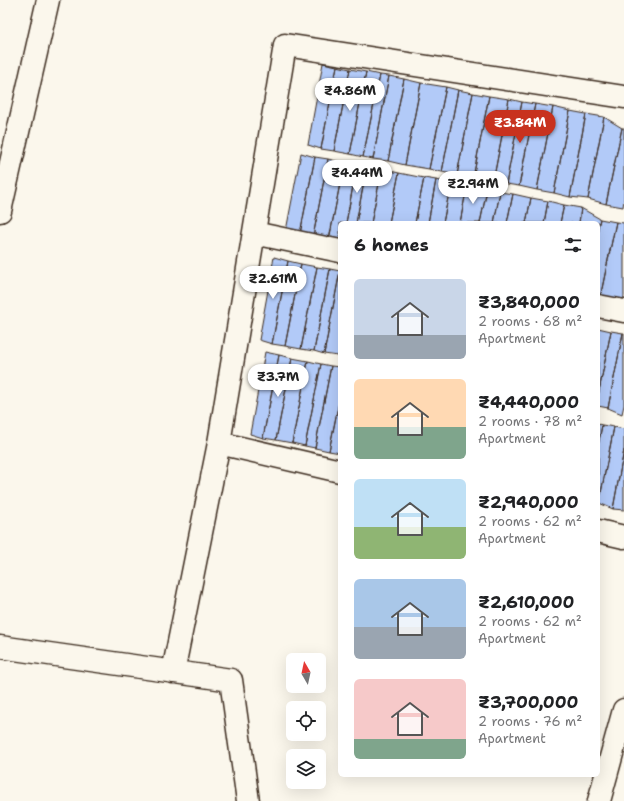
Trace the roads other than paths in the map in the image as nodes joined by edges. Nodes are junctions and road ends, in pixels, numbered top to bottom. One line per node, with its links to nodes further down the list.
1 (48, 0): 3 (street)
2 (624, 97): 5 (street)
3 (3, 185): 4 (street)
4 (0, 211)
5 (254, 233): 6 (street); 9 (street)
6 (338, 251)
7 (600, 306): 8 (street)
8 (624, 311)
9 (219, 443): 10 (street); 14 (street)
10 (338, 471)
11 (600, 531): 12 (street)
12 (624, 537)
13 (0, 647): 14 (street)
14 (172, 672): 16 (street)
15 (624, 710): 17 (street)
16 (248, 801)
17 (599, 801)

